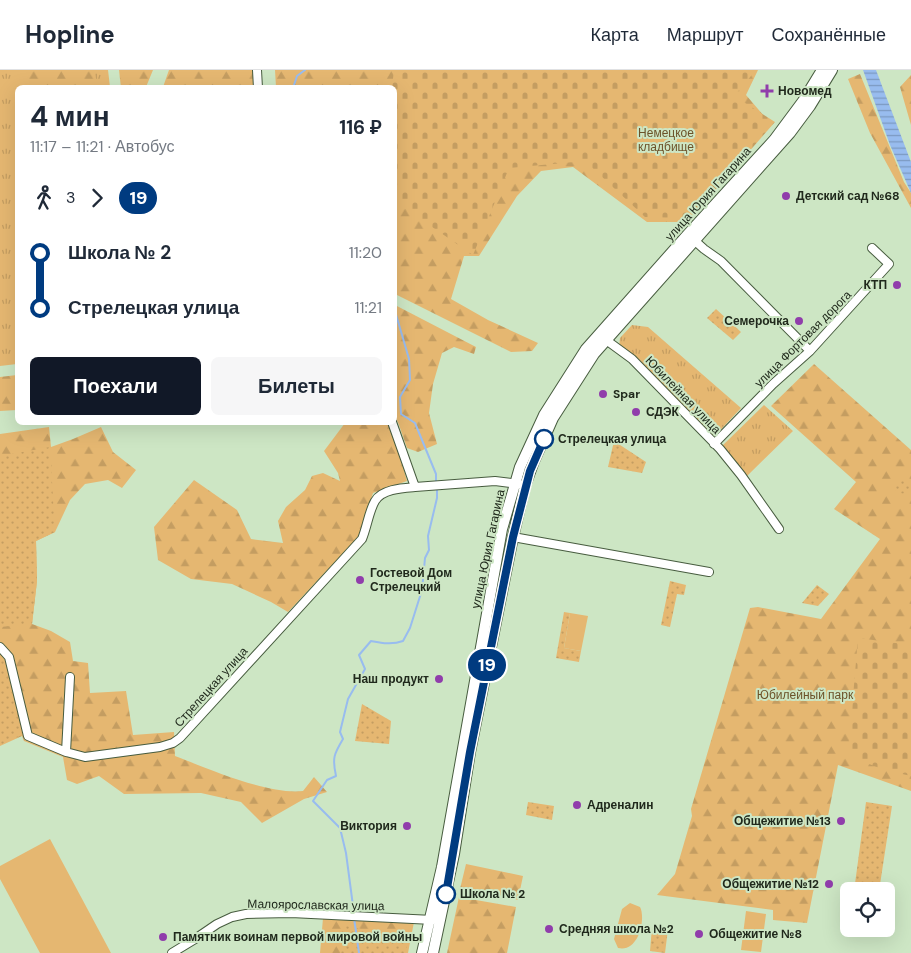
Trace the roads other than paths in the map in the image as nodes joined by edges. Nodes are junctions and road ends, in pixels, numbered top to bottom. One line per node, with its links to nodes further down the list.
1 (257, 70): 4 (street)
2 (822, 70): 7 (main road, улица Юрия Гагарина)
3 (832, 70): 5 (main road, улица Юрия Гагарина)
4 (258, 85)
5 (694, 240): 7 (main road, улица Юрия Гагарина); 8 (street)
6 (872, 248): 8 (street, улица Фортовая дорога)
7 (602, 337): 10 (street, Юбилейная улица); 11 (main road, улица Юрия Гагарина); 12 (main road, улица Юрия Гагарина)
8 (810, 351): 10 (street, улица Фортовая дорога)
9 (393, 425): 13 (street)
10 (714, 444): 14 (street, Юбилейная улица)
11 (514, 483): 12 (street, Стрелецкая улица); 13 (street, Стрелецкая улица); 20 (main road, улица Юрия Гагарина)
12 (525, 486): 15 (main road, улица Юрия Гагарина)
13 (415, 487): 19 (street, Стрелецкая улица)
14 (779, 529)
15 (513, 537): 16 (street); 20 (main road, улица Юрия Гагарина)
16 (709, 572)
17 (0, 647): 19 (street, Стрелецкая улица)
18 (70, 677): 19 (street)
19 (66, 752)
20 (435, 920): 21 (street, Малоярославская улица); 22 (main road, улица Юрия Гагарина); 23 (main road, улица Юрия Гагарина)
21 (172, 953)
22 (422, 953)
23 (433, 953)

